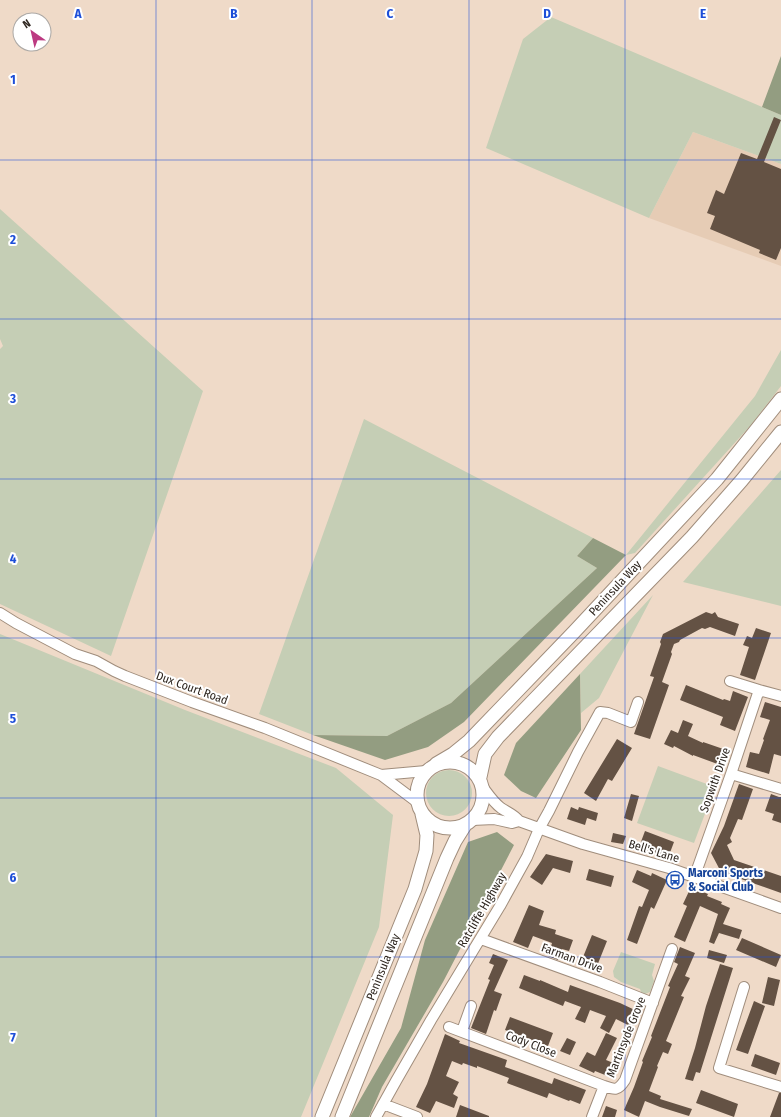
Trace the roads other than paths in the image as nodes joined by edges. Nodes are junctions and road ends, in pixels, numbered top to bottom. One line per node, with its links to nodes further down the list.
1 (781, 399): 8 (main road, Peninsula Way)
2 (781, 432): 11 (main road, Peninsula Way)
3 (0, 613): 10 (street, Dux Court Road)
4 (730, 681): 5 (street)
5 (759, 690): 6 (street); 9 (street, Sopwith Drive)
6 (781, 696)
7 (638, 702): 16 (street, Ratcliffe Highway)
8 (431, 768): 10 (street, Dux Court Road); 11 (main road); 13 (main road)
9 (731, 774): 12 (street); 17 (street, Sopwith Drive)
10 (381, 775): 13 (street, Dux Court Road)
11 (481, 782): 14 (street, Bell's Lane); 15 (main road)
12 (781, 789)
13 (420, 808): 15 (main road); 29 (main road, Peninsula Way)
14 (519, 821): 15 (street, Bell's Lane); 16 (street, Bell's Lane)
15 (468, 822): 30 (main road, Peninsula Way)
16 (539, 829): 17 (street, Bell's Lane); 19 (street, Ratcliffe Highway)
17 (694, 878): 18 (street, Bell's Lane)
18 (781, 908)
19 (481, 939): 22 (street, Farman Drive); 28 (street, Ratcliffe Highway)
20 (672, 949): 22 (street, Martinsyde Grove)
21 (744, 987): 27 (street)
22 (653, 1003): 26 (street, Martinsyde Grove)
23 (471, 1006): 25 (street)
24 (449, 1027): 25 (street, Cody Close)
25 (462, 1031): 26 (street, Cody Close)
26 (604, 1086): 33 (street, Martinsyde Grove)
27 (781, 1087)
28 (383, 1104): 31 (street, Ratcliffe Highway); 32 (street)
29 (322, 1117)
30 (342, 1117)
31 (376, 1117)
32 (417, 1117)
33 (592, 1117)

